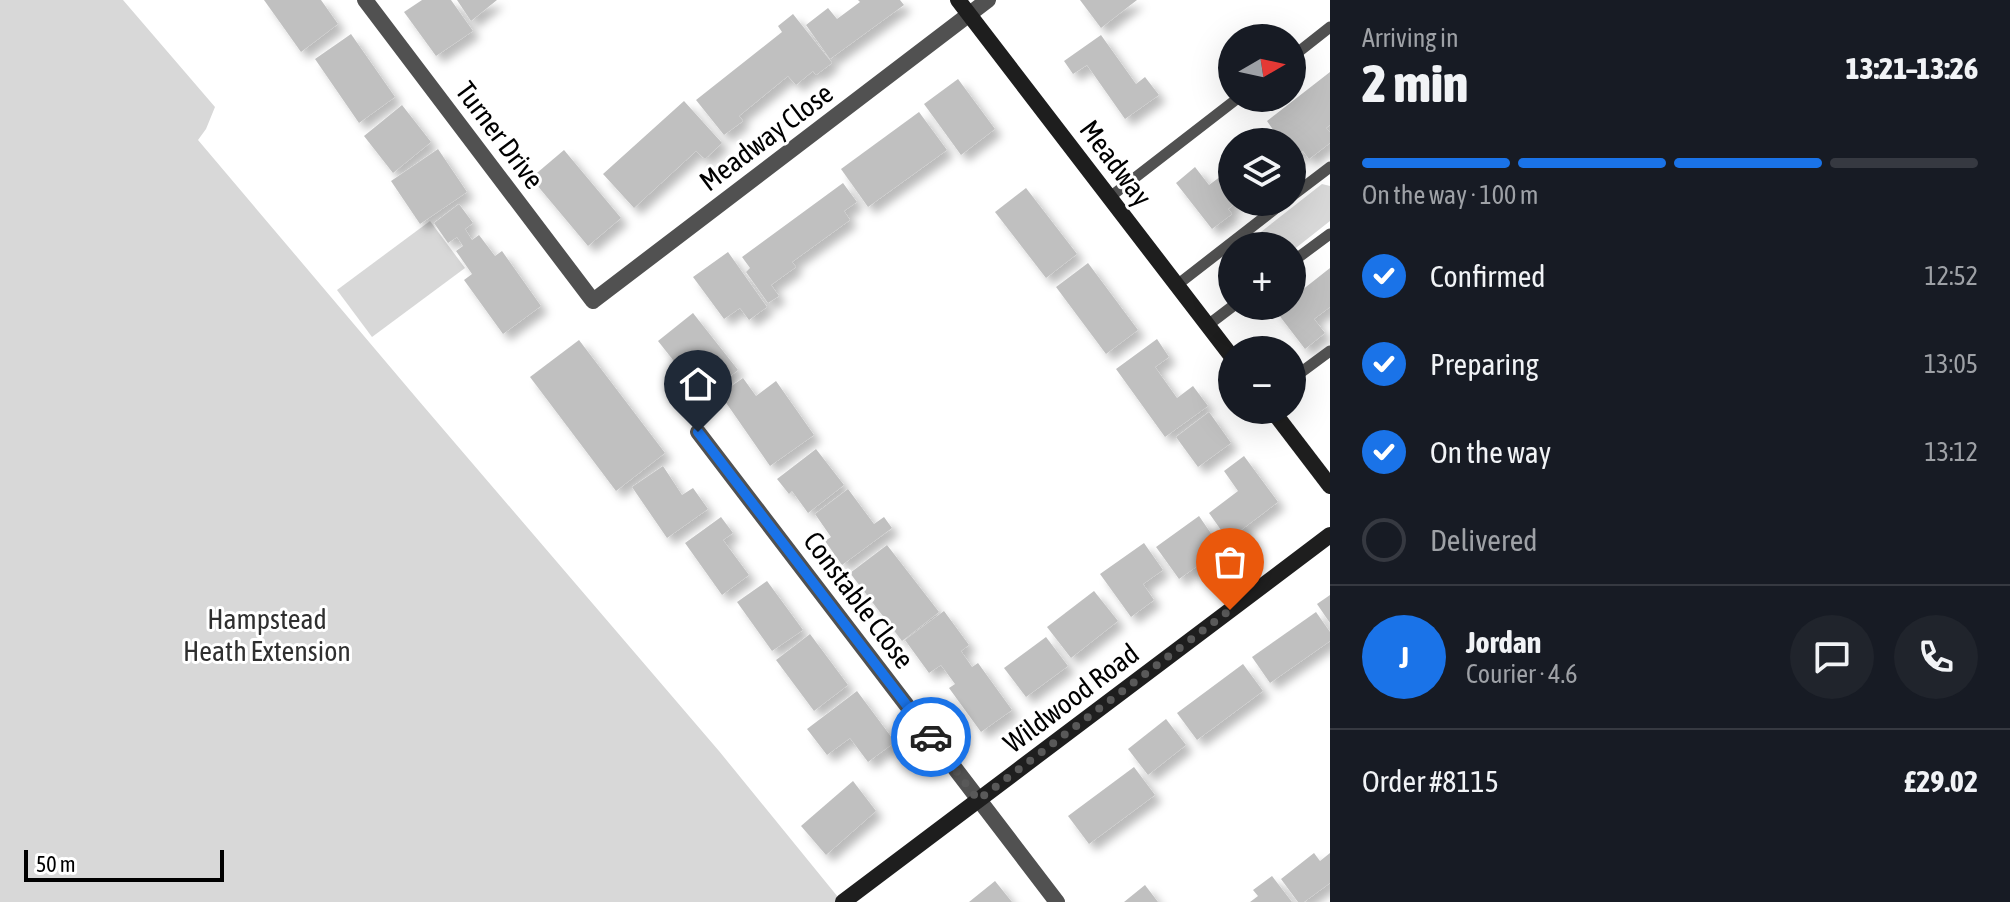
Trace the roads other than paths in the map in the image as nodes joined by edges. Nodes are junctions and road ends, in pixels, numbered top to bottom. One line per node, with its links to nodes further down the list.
1 (365, 0): 15 (street, Turner Drive)
2 (958, 0): 4 (street, Meadway)
3 (988, 0): 4 (street, Meadway Close)
4 (970, 15): 10 (street, Meadway); 15 (street, Meadway Close)
5 (1330, 27): 6 (lane)
6 (1306, 46)
7 (1220, 112): 10 (lane)
8 (1330, 167): 9 (lane)
9 (1306, 185)
10 (1110, 197): 14 (street, Meadway)
11 (1266, 216): 14 (lane)
12 (1330, 234): 13 (lane)
13 (1306, 252)
14 (1177, 285): 17 (street, Meadway)
15 (593, 301)
16 (1218, 317): 17 (lane)
17 (1208, 325): 18 (street, Meadway)
18 (1218, 338)
19 (1330, 351): 20 (lane)
20 (1306, 369)
21 (1283, 424): 23 (street)
22 (698, 432): 25 (street, Constable Close)
23 (1330, 486)
24 (1330, 535): 25 (street, Wildwood Road)
25 (978, 800): 26 (street, Wildwood Road); 27 (street, Constable Close)
26 (843, 902)
27 (1057, 902)

